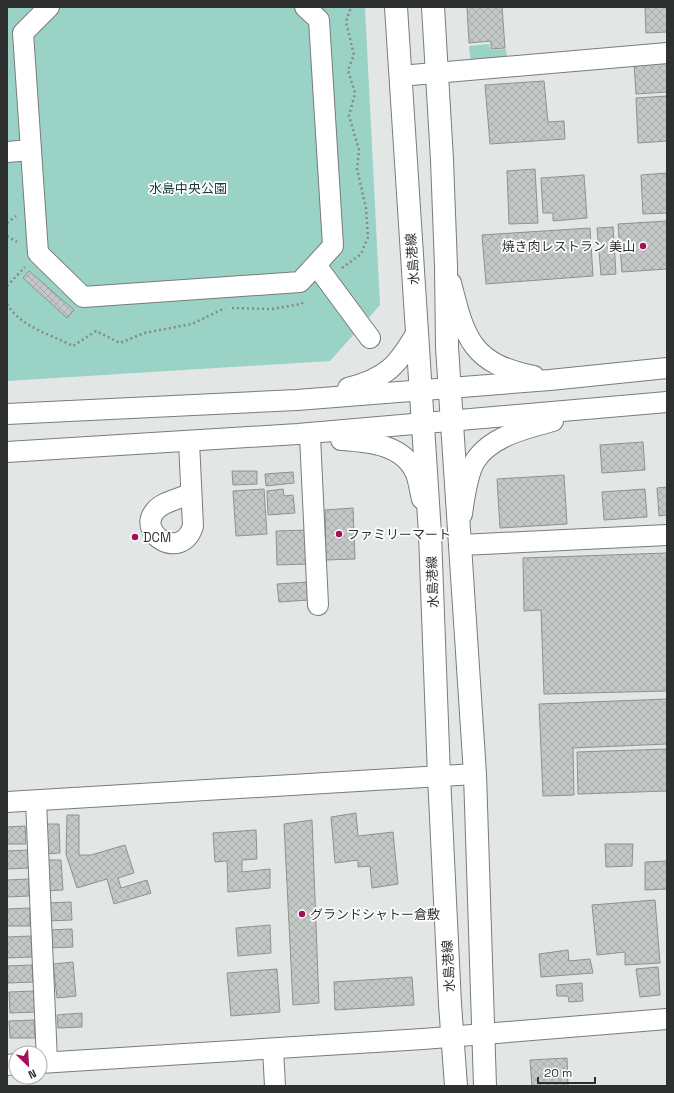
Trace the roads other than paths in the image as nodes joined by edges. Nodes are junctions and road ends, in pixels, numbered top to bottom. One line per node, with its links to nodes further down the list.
1 (49, 7): 8 (street)
2 (305, 7): 11 (street)
3 (396, 7): 7 (main road, 水島港線)
4 (433, 7): 6 (main road)
5 (667, 53): 6 (street)
6 (437, 73): 7 (street); 10 (main road)
7 (400, 76): 12 (main road, 水島港線)
8 (31, 150): 9 (street); 11 (street)
9 (7, 152)
10 (446, 266): 15 (street); 16 (main road)
11 (322, 273): 13 (street)
12 (417, 332): 17 (main road, 水島港線); 18 (street)
13 (370, 338)
14 (667, 368): 15 (street)
15 (550, 380): 16 (street)
16 (450, 388): 17 (street); 22 (main road)
17 (421, 390): 18 (street); 23 (main road, 水島港線)
18 (297, 400): 21 (street)
19 (667, 402): 20 (street)
20 (589, 410): 22 (street); 30 (street)
21 (7, 414)
22 (452, 421): 23 (street); 30 (main road)
23 (423, 424): 24 (street); 28 (main road, 水島港線)
24 (304, 435): 25 (street); 28 (street); 31 (street)
25 (189, 442): 26 (street); 27 (street)
26 (7, 452)
27 (191, 493)
28 (430, 534): 33 (main road, 水島港線)
29 (667, 535): 30 (street)
30 (461, 538): 32 (main road)
31 (318, 605)
32 (475, 774): 33 (street); 37 (main road)
33 (439, 776): 34 (street); 38 (main road, 水島港線)
34 (36, 801): 35 (street); 39 (street)
35 (7, 802)
36 (667, 1020): 37 (street)
37 (483, 1034): 38 (street); 44 (main road)
38 (453, 1037): 40 (street); 43 (main road, 水島港線)
39 (43, 1045)
40 (273, 1049): 41 (street); 42 (street)
41 (48, 1063)
42 (275, 1086)
43 (456, 1086)
44 (485, 1086)

